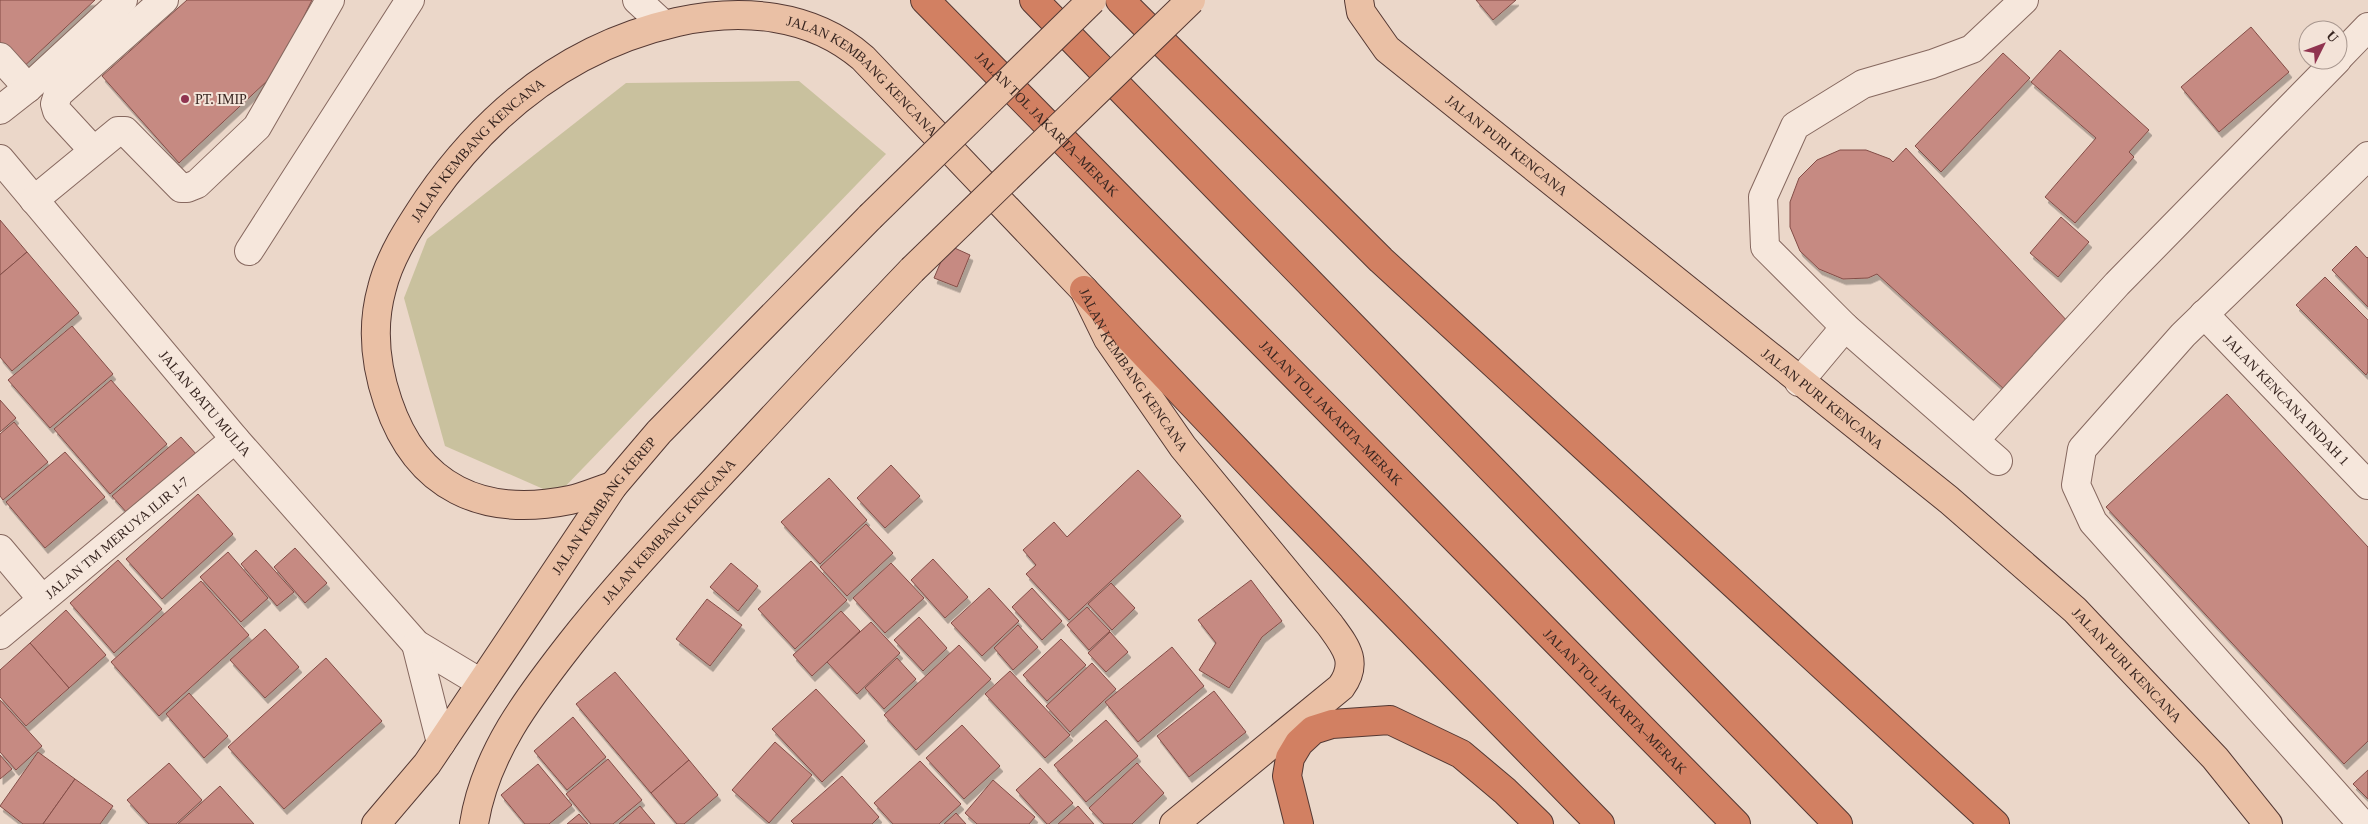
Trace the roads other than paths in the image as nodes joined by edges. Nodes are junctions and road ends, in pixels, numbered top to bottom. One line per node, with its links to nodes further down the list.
1 (123, 0): 19 (street)
2 (164, 0): 21 (street)
3 (330, 0): 21 (street)
4 (410, 0): 25 (street)
5 (637, 0): 14 (street)
6 (925, 0): 47 (highway, JALAN TOL JAKARTA–MERAK)
7 (1034, 0): 48 (highway)
8 (1092, 0): 34 (main road, JALAN KEMBANG KEREP, bridge)
9 (1120, 0): 49 (highway)
10 (1192, 0): 42 (main road, JALAN KEMBANG KENCANA, bridge)
11 (1359, 0): 29 (main road, JALAN PURI KENCANA)
12 (2024, 0): 28 (street)
13 (732, 7): 14 (main road, JALAN KEMBANG KENCANA); 26 (main road, JALAN KEMBANG KENCANA)
14 (664, 25): 34 (main road, JALAN KEMBANG KENCANA)
15 (2368, 27): 16 (street)
16 (2348, 48)
17 (0, 57): 19 (street)
18 (2326, 70): 31 (street)
19 (28, 88): 20 (street)
20 (0, 110)
21 (93, 150): 24 (street)
22 (2368, 156): 27 (street)
23 (0, 159): 24 (street, JALAN BATU MULIA)
24 (34, 200): 30 (street, JALAN BATU MULIA)
25 (248, 251)
26 (1084, 290): 43 (main road, JALAN KEMBANG KENCANA); 46 (highway)
27 (2204, 314): 33 (street, JALAN KENCANA INDAH 1); 51 (street)
28 (1845, 328): 29 (street); 31 (street)
29 (1799, 382): 50 (main road, JALAN PURI KENCANA)
30 (235, 439): 36 (street, JALAN TM MERUYA ILIR J-7); 38 (street, JALAN BATU MULIA)
31 (1975, 440): 32 (street)
32 (1998, 461)
33 (2368, 485)
34 (614, 486): 39 (main road, JALAN KEMBANG KEREP)
35 (0, 549): 36 (street)
36 (42, 599): 37 (street, JALAN TM MERUYA ILIR J-7)
37 (0, 635)
38 (416, 644): 39 (street, JALAN BATU MULIA); 40 (street, JALAN BATU MULIA)
39 (481, 683): 40 (main road, JALAN KEMBANG KEREP)
40 (441, 743): 41 (main road, JALAN KEMBANG KEREP)
41 (376, 824)
42 (474, 824)
43 (1174, 824)
44 (1299, 824): 45 (highway)
45 (1539, 824)
46 (1600, 824)
47 (1736, 824)
48 (1838, 824)
49 (1995, 824)
50 (2268, 824)
51 (2362, 824)

